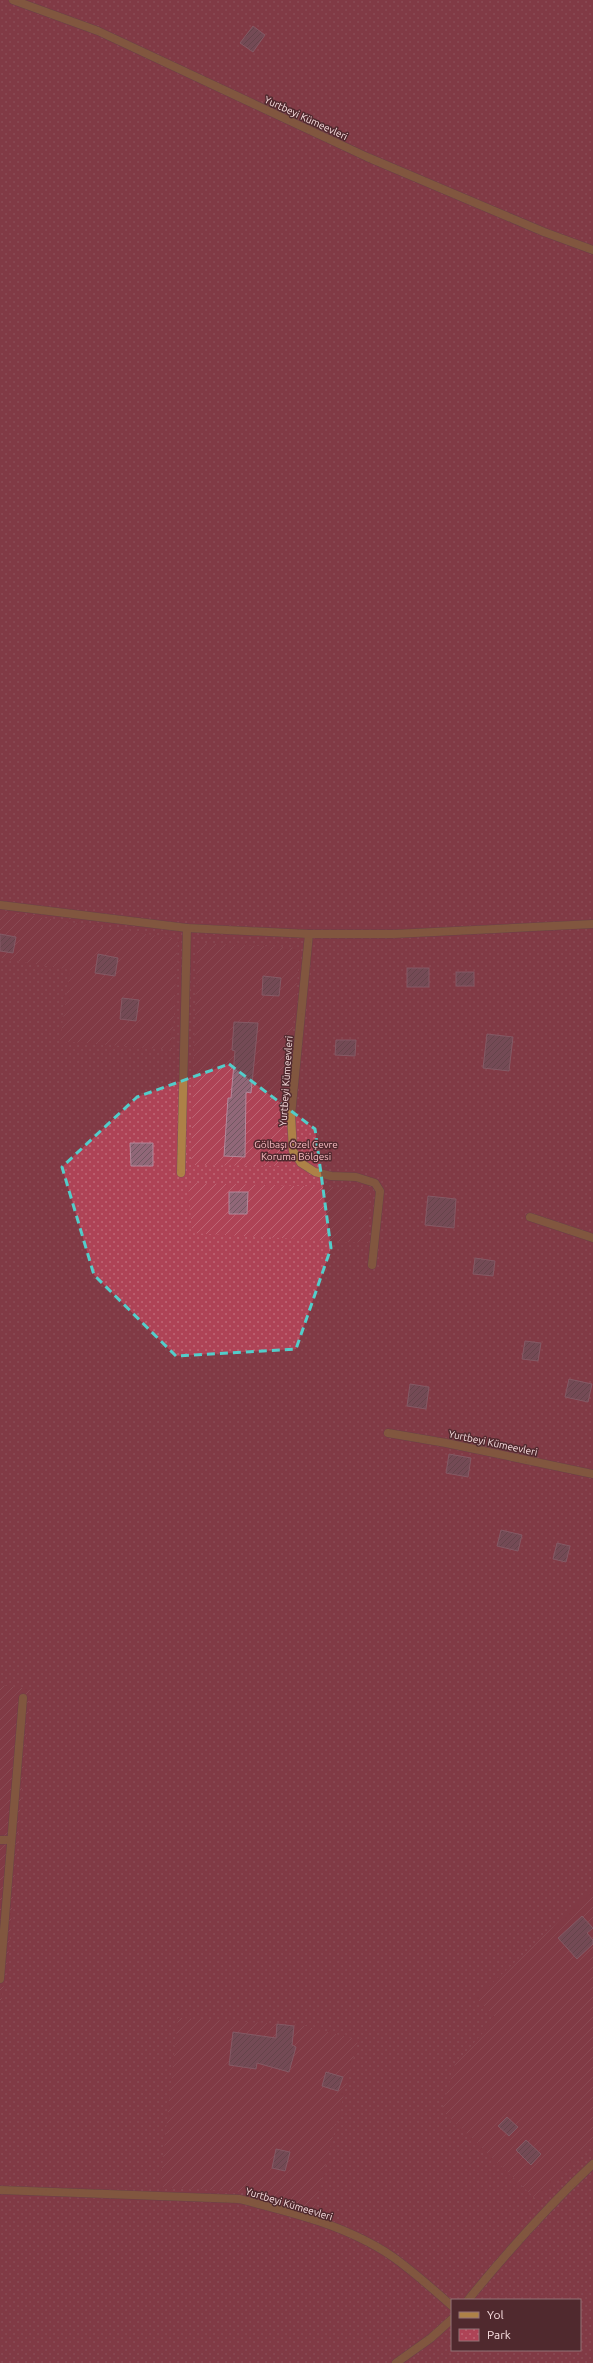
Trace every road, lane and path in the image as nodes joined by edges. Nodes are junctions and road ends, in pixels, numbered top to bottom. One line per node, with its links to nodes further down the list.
1 (13, 0): 2 (street, Yurtbeyi Kümeevleri)
2 (593, 250)
3 (0, 905): 5 (street)
4 (593, 924): 6 (street)
5 (187, 928): 6 (street); 7 (street)
6 (309, 934): 10 (street, Yurtbeyi Kümeevleri)
7 (182, 1173)
8 (530, 1217): 9 (street)
9 (593, 1238)
10 (372, 1265)
11 (388, 1433): 12 (street, Yurtbeyi Kümeevleri)
12 (593, 1474)
13 (23, 1698): 15 (street)
14 (0, 1840): 15 (street)
15 (11, 1840): 16 (street)
16 (0, 1979)
17 (593, 2164): 19 (street)
18 (0, 2190): 20 (street, Yurtbeyi Kümeevleri)
19 (469, 2299)
20 (451, 2305)
21 (451, 2320): 22 (street)
22 (396, 2363)

